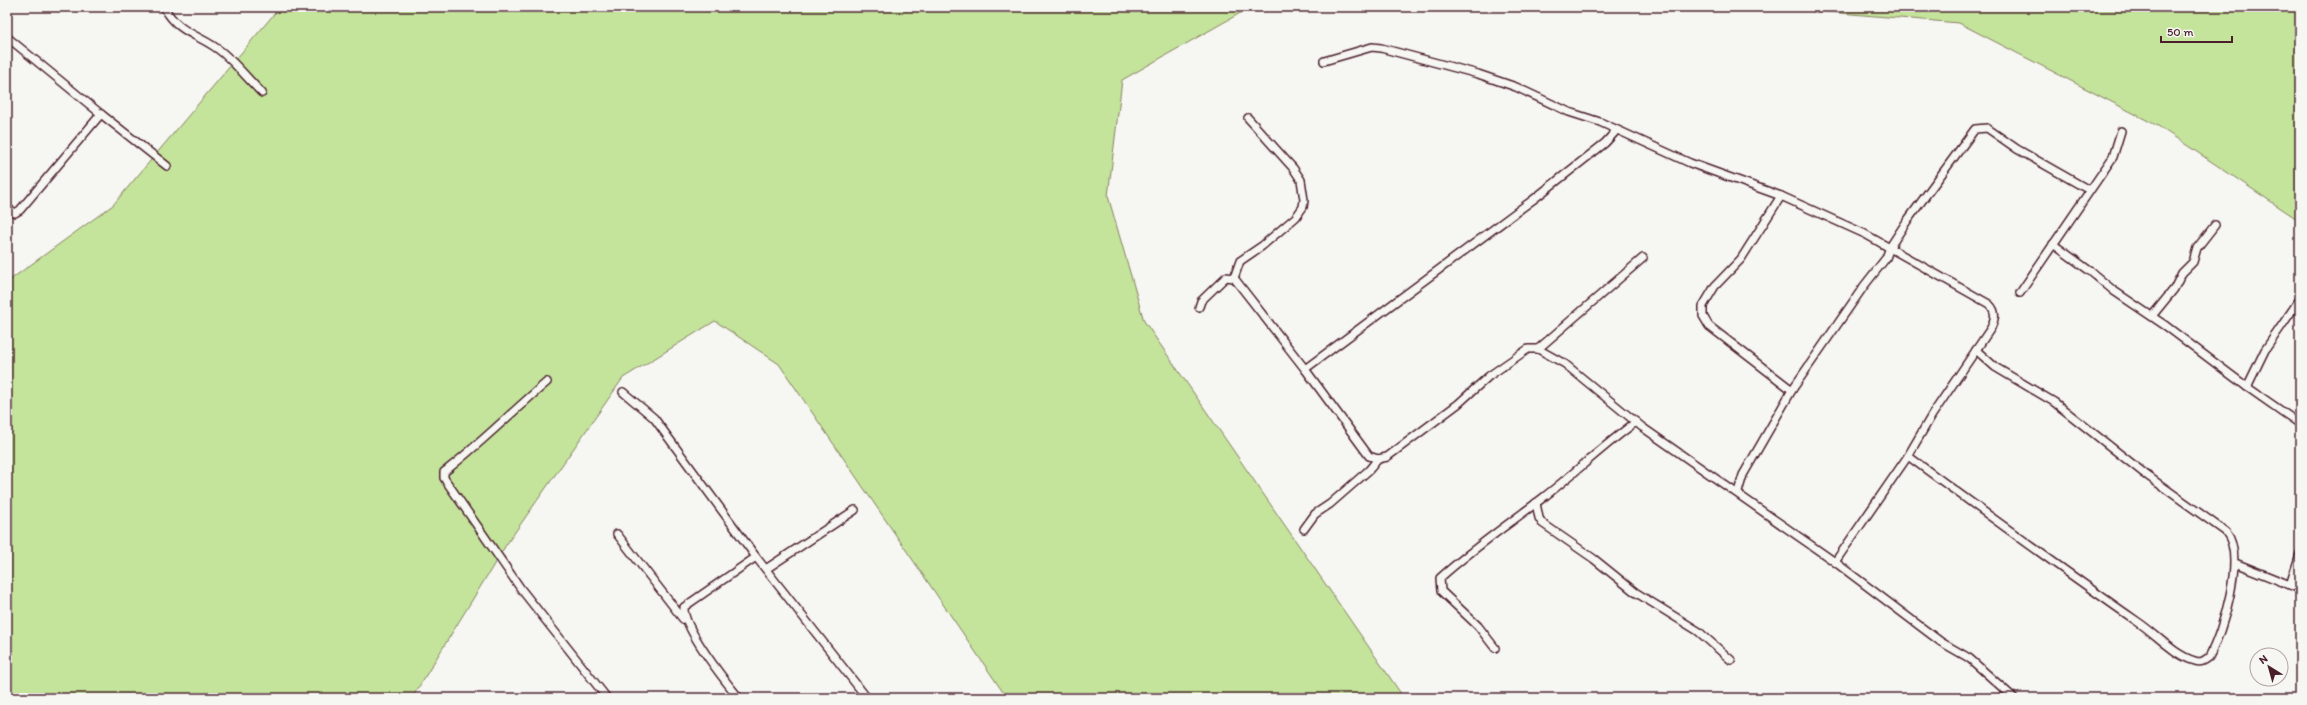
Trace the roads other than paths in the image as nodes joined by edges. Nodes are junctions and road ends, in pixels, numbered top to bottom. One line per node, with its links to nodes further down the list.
1 (164, 7): 4 (street)
2 (7, 37): 5 (street)
3 (1324, 61): 7 (street)
4 (262, 93)
5 (101, 114): 9 (street); 12 (street)
6 (1248, 118): 17 (street)
7 (1616, 131): 11 (street); 24 (street)
8 (2121, 131): 10 (street)
9 (167, 166)
10 (2089, 190): 14 (street); 15 (street)
11 (1781, 196): 15 (street); 27 (street)
12 (7, 208)
13 (2215, 225): 21 (street)
14 (2053, 244): 18 (street); 21 (street)
15 (1890, 247): 23 (street); 27 (street)
16 (1643, 258): 22 (street)
17 (1234, 278): 20 (street); 24 (street)
18 (2020, 293)
19 (2300, 299): 26 (street)
20 (1199, 307)
21 (2152, 316): 26 (street)
22 (1538, 349): 29 (street); 32 (street)
23 (1976, 350): 31 (street); 41 (street)
24 (1305, 369): 32 (street)
25 (547, 382): 48 (street)
26 (2247, 387): 30 (street)
27 (1792, 390): 33 (street)
28 (623, 392): 39 (street)
29 (1636, 422): 33 (street); 34 (street)
30 (2300, 424)
31 (1908, 456): 40 (street); 41 (street)
32 (1378, 459): 36 (street)
33 (1738, 492): 40 (street)
34 (1536, 503): 46 (street); 47 (street)
35 (855, 510): 42 (street)
36 (1304, 529)
37 (617, 534): 45 (street)
38 (2300, 554): 43 (street)
39 (756, 557): 42 (street); 45 (street)
40 (1835, 562): 51 (street)
41 (2235, 563): 43 (street)
42 (766, 569): 50 (street)
43 (2290, 585): 44 (street)
44 (2300, 589)
45 (690, 627): 49 (street)
46 (1495, 648)
47 (1731, 660)
48 (606, 698)
49 (740, 698)
50 (867, 698)
51 (2014, 698)

